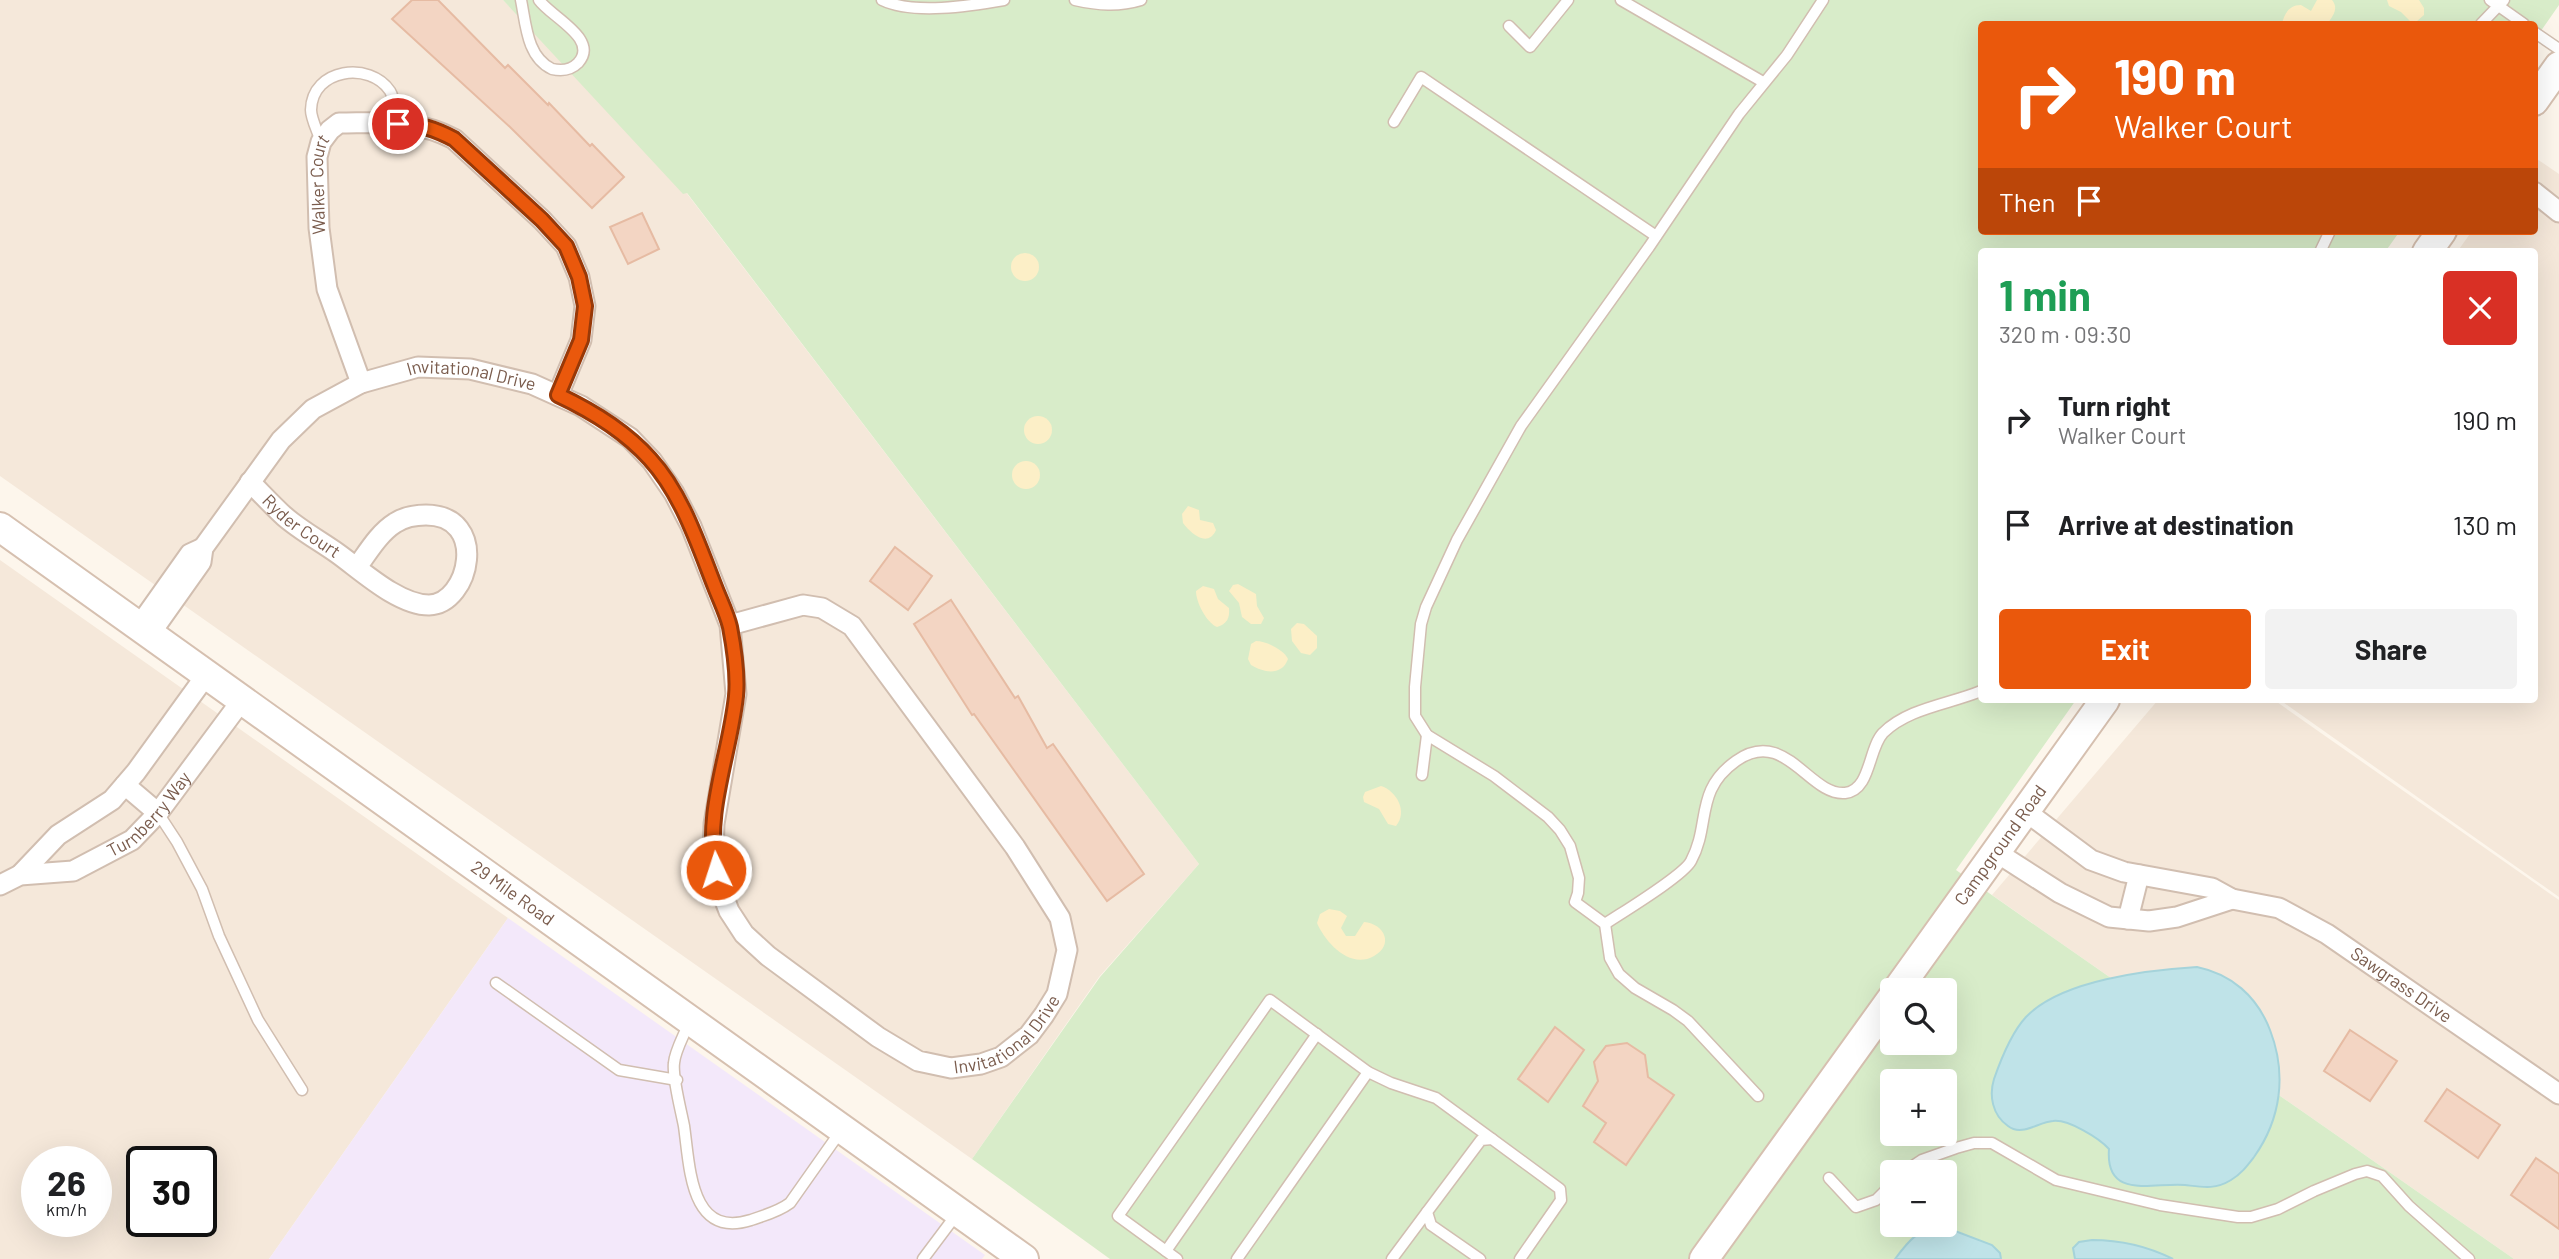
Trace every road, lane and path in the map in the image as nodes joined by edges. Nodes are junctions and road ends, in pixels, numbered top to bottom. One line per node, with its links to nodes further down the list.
1 (521, 0): 2 (lane)
2 (539, 0)
3 (882, 0): 4 (lane)
4 (1004, 0)
5 (1075, 0): 6 (lane)
6 (1140, 0)
7 (1569, 0): 13 (lane)
8 (1621, 0): 17 (lane)
9 (1823, 0): 17 (lane)
10 (2497, 2): 11 (lane); 12 (lane)
11 (2483, 21)
12 (2520, 21)
13 (1509, 26)
14 (2538, 35): 15 (lane)
15 (2559, 49)
16 (2559, 66): 18 (street)
17 (1763, 82): 24 (lane)
18 (2538, 95)
19 (1394, 122): 24 (lane)
20 (398, 124): 21 (street, Walker Court); 21 (lane); 26 (street, Walker Court)
21 (321, 142): 25 (street, Walker Court)
22 (2538, 195): 23 (street)
23 (2559, 212)
24 (1656, 236): 36 (lane)
25 (361, 383): 26 (street, Invitational Drive); 27 (street, Invitational Drive)
26 (558, 395): 30 (street, Invitational Drive)
27 (250, 482): 29 (street, Ryder Court); 31 (street, Invitational Drive)
28 (0, 527): 31 (street, 29 Mile Road)
29 (356, 567): 29 (street, Ryder Court)
30 (730, 625): 30 (street, Invitational Drive)
31 (145, 630): 32 (street, 29 Mile Road)
32 (207, 674): 34 (street, 29 Mile Road); 38 (street, Turnberry Way)
33 (1978, 692): 47 (lane)
34 (242, 700): 40 (street, Turnberry Way); 51 (street, 29 Mile Road)
35 (2103, 703): 39 (street, Campground Road)
36 (1427, 735): 37 (lane); 47 (lane)
37 (1422, 775)
38 (125, 785): 40 (street); 43 (street, Turnberry Way)
39 (2025, 811): 41 (street, Campground Road); 42 (street, Sawgrass Drive)
40 (158, 813): 43 (street, Turnberry Way); 55 (lane)
41 (1996, 852): 46 (street, Sawgrass Drive); 48 (street, Campground Road)
42 (2139, 874): 45 (street, Sawgrass Drive); 46 (street)
43 (20, 875): 44 (street, Turnberry Way)
44 (0, 885)
45 (2232, 899): 46 (street, Sawgrass Drive); 56 (street, Sawgrass Drive)
46 (2128, 919)
47 (1605, 924): 57 (lane)
48 (1906, 978)
49 (496, 983): 54 (lane)
50 (1880, 1015): 73 (street)
51 (691, 1019): 54 (lane); 58 (street, 29 Mile Road)
52 (1317, 1034): 53 (lane); 65 (lane); 65 (lane)
53 (1368, 1072): 59 (lane); 69 (lane)
54 (677, 1080): 58 (lane)
55 (302, 1090)
56 (2559, 1094)
57 (1758, 1096)
58 (842, 1128): 63 (street, 29 Mile Road)
59 (1492, 1139): 64 (lane); 72 (lane)
60 (1922, 1160): 74 (lane)
61 (1829, 1178): 62 (lane)
62 (1880, 1196)
63 (959, 1212): 66 (lane); 67 (street, 29 Mile Road)
64 (1427, 1212): 70 (lane); 71 (lane)
65 (1166, 1251): 68 (lane)
66 (923, 1259)
67 (1024, 1259)
68 (1177, 1259)
69 (1237, 1259)
70 (1392, 1259)
71 (1480, 1259)
72 (1520, 1259)
73 (1704, 1259)
74 (2469, 1259)

